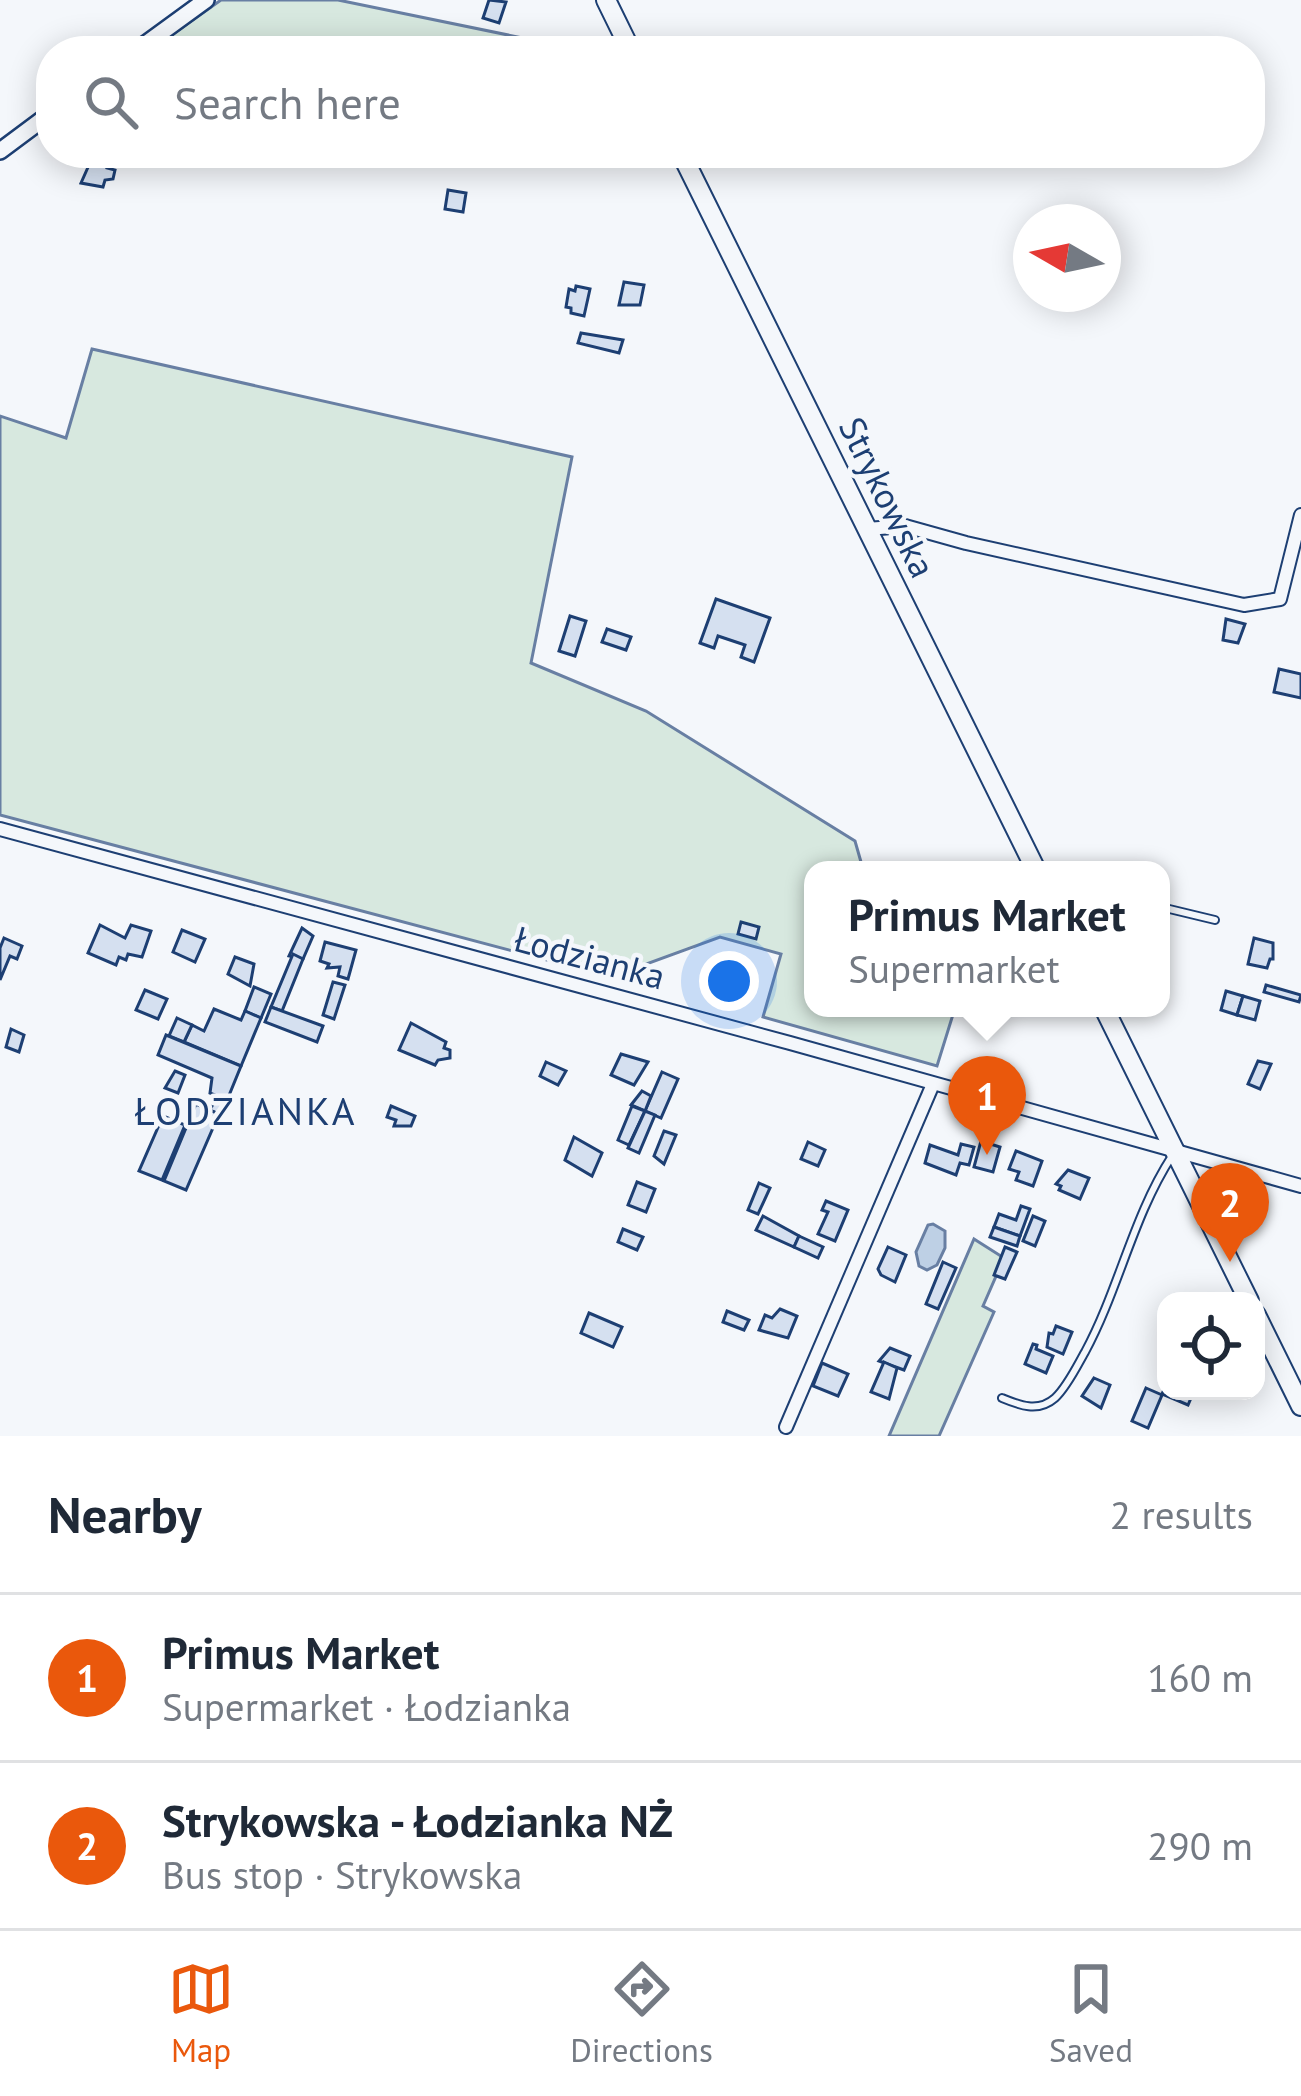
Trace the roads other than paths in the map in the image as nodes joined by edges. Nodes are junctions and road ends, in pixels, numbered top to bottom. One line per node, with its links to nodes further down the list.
1 (206, 0): 3 (street)
2 (606, 0): 4 (main road)
3 (157, 36)
4 (624, 36)
5 (36, 124): 6 (street)
6 (0, 151)
7 (689, 168): 9 (main road, Strykowska)
8 (1301, 515): 9 (street)
9 (867, 529): 11 (main road, Strykowska)
10 (0, 829): 15 (street, Łodzianka)
11 (1032, 861)
12 (1170, 910): 13 (lane)
13 (1215, 920)
14 (1108, 1017): 16 (main road)
15 (933, 1084): 16 (street, Łodzianka); 22 (street)
16 (1175, 1152): 17 (street, Łodzianka); 18 (main road); 20 (lane)
17 (1301, 1186)
18 (1245, 1292)
19 (1265, 1333): 21 (main road)
20 (1002, 1398)
21 (1301, 1406)
22 (786, 1427)

